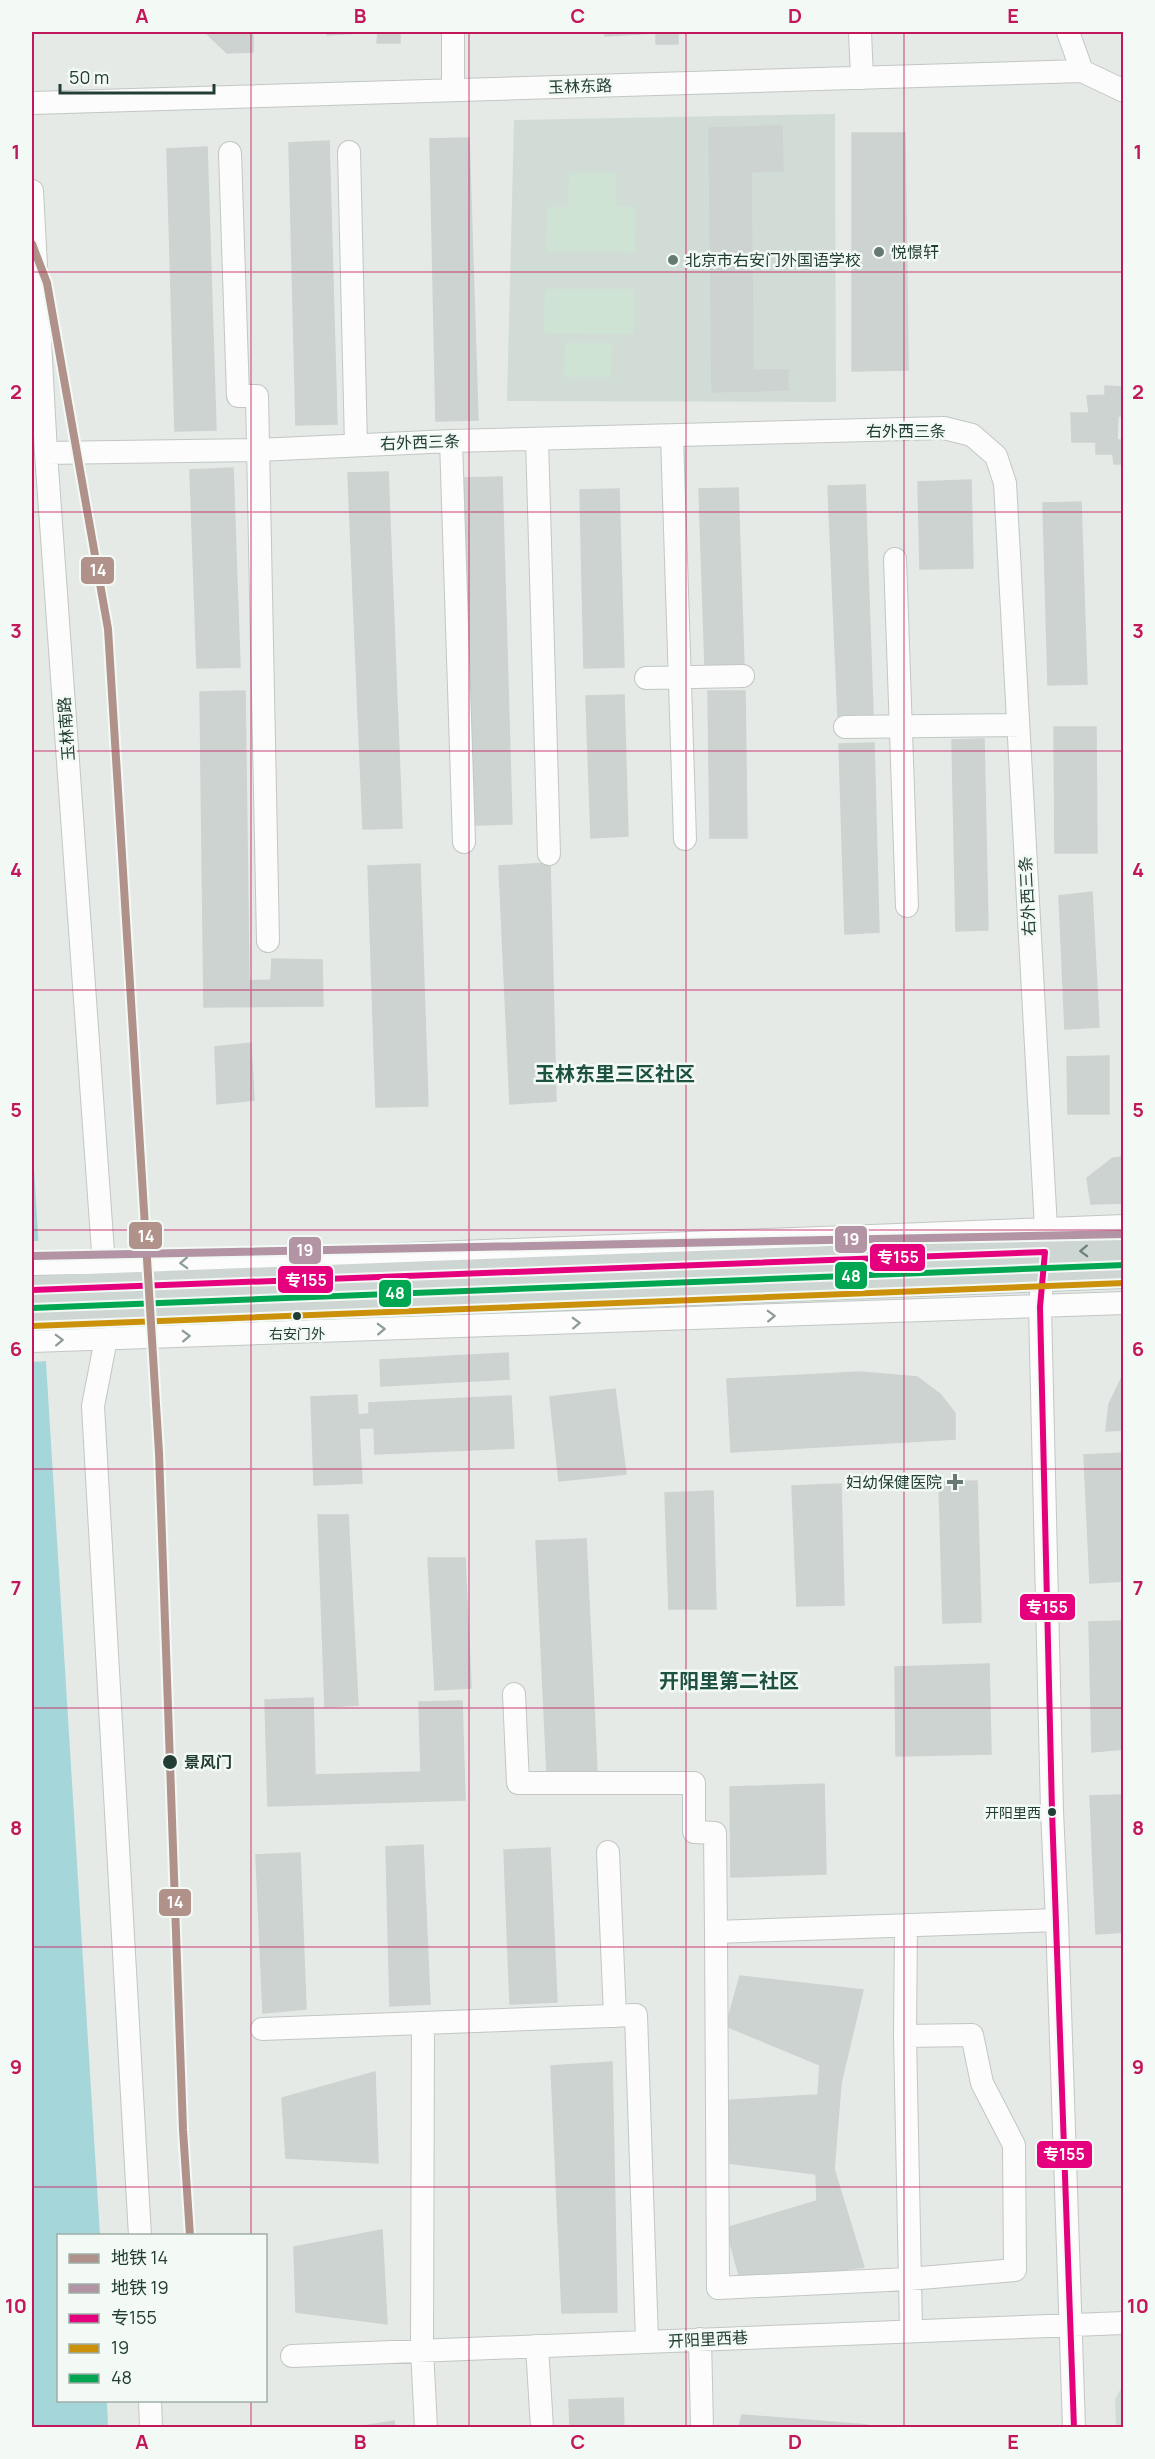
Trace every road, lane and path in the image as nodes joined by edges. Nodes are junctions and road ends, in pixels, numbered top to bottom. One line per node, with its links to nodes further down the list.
1 (453, 32): 6 (street)
2 (860, 32): 5 (street)
3 (1068, 32): 4 (street)
4 (1083, 71): 5 (street, 玉林东路); 7 (street, 玉林东路)
5 (862, 78): 6 (street, 玉林东路)
6 (453, 90): 8 (street, 玉林东路)
7 (1124, 91)
8 (32, 104)
9 (350, 152): 15 (street)
10 (230, 153): 16 (street)
11 (32, 191): 17 (street, 玉林南路)
12 (672, 436): 13 (street, 右外西三条); 21 (street); 22 (street, 右外西三条)
13 (537, 439): 14 (street, 右外西三条); 27 (street)
14 (451, 441): 15 (street, 右外西三条); 26 (street)
15 (356, 445): 16 (street, 右外西三条)
16 (258, 450): 17 (street, 右外西三条); 29 (street)
17 (46, 453): 36 (street, 玉林南路)
18 (895, 559): 23 (street)
19 (743, 676): 21 (street)
20 (646, 678): 21 (street)
21 (681, 678): 25 (street)
22 (1018, 725): 23 (street); 32 (street, 右外西三条)
23 (901, 726): 24 (street); 28 (street)
24 (845, 727)
25 (685, 840)
26 (464, 842)
27 (549, 854)
28 (907, 906)
29 (268, 941)
30 (1124, 1226): 32 (street)
31 (1124, 1250): 32 (main road, one-way to 32)
32 (1045, 1252): 34 (main road); 36 (main road); 36 (street, one-way to 36); 38 (street, 右外西三条)
33 (32, 1264): 36 (street)
34 (1124, 1274)
35 (32, 1290): 36 (main road)
36 (91, 1301): 38 (street, one-way to 38); 39 (main road); 40 (street, one-way to 36); 50 (street, 玉林南路)
37 (1124, 1303): 38 (street)
38 (1040, 1307): 43 (street, 右外西三条)
39 (32, 1317)
40 (32, 1341)
41 (514, 1695): 45 (street)
42 (608, 1852): 46 (street)
43 (1057, 1920): 44 (street); 53 (street, 右外西三条)
44 (906, 1925): 45 (street); 49 (street)
45 (716, 1932): 51 (street)
46 (615, 2016): 47 (street); 56 (street)
47 (423, 2023): 48 (street); 58 (street)
48 (262, 2029)
49 (904, 2036): 51 (street); 51 (street)
50 (140, 2234)
51 (909, 2279): 54 (street)
52 (1124, 2323): 53 (street, 开阳里西巷)
53 (1070, 2325): 54 (street, 开阳里西巷); 65 (street, 右外西三条)
54 (911, 2330): 55 (street, 开阳里西巷)
55 (700, 2339): 56 (street, 开阳里西巷); 64 (street)
56 (647, 2341): 57 (street, 开阳里西巷)
57 (537, 2346): 58 (street, 开阳里西巷); 63 (street)
58 (422, 2350): 59 (street, 开阳里西巷); 62 (street)
59 (292, 2356)
60 (150, 2402): 61 (street)
61 (151, 2427)
62 (426, 2427)
63 (542, 2427)
64 (702, 2427)
65 (1074, 2427)

